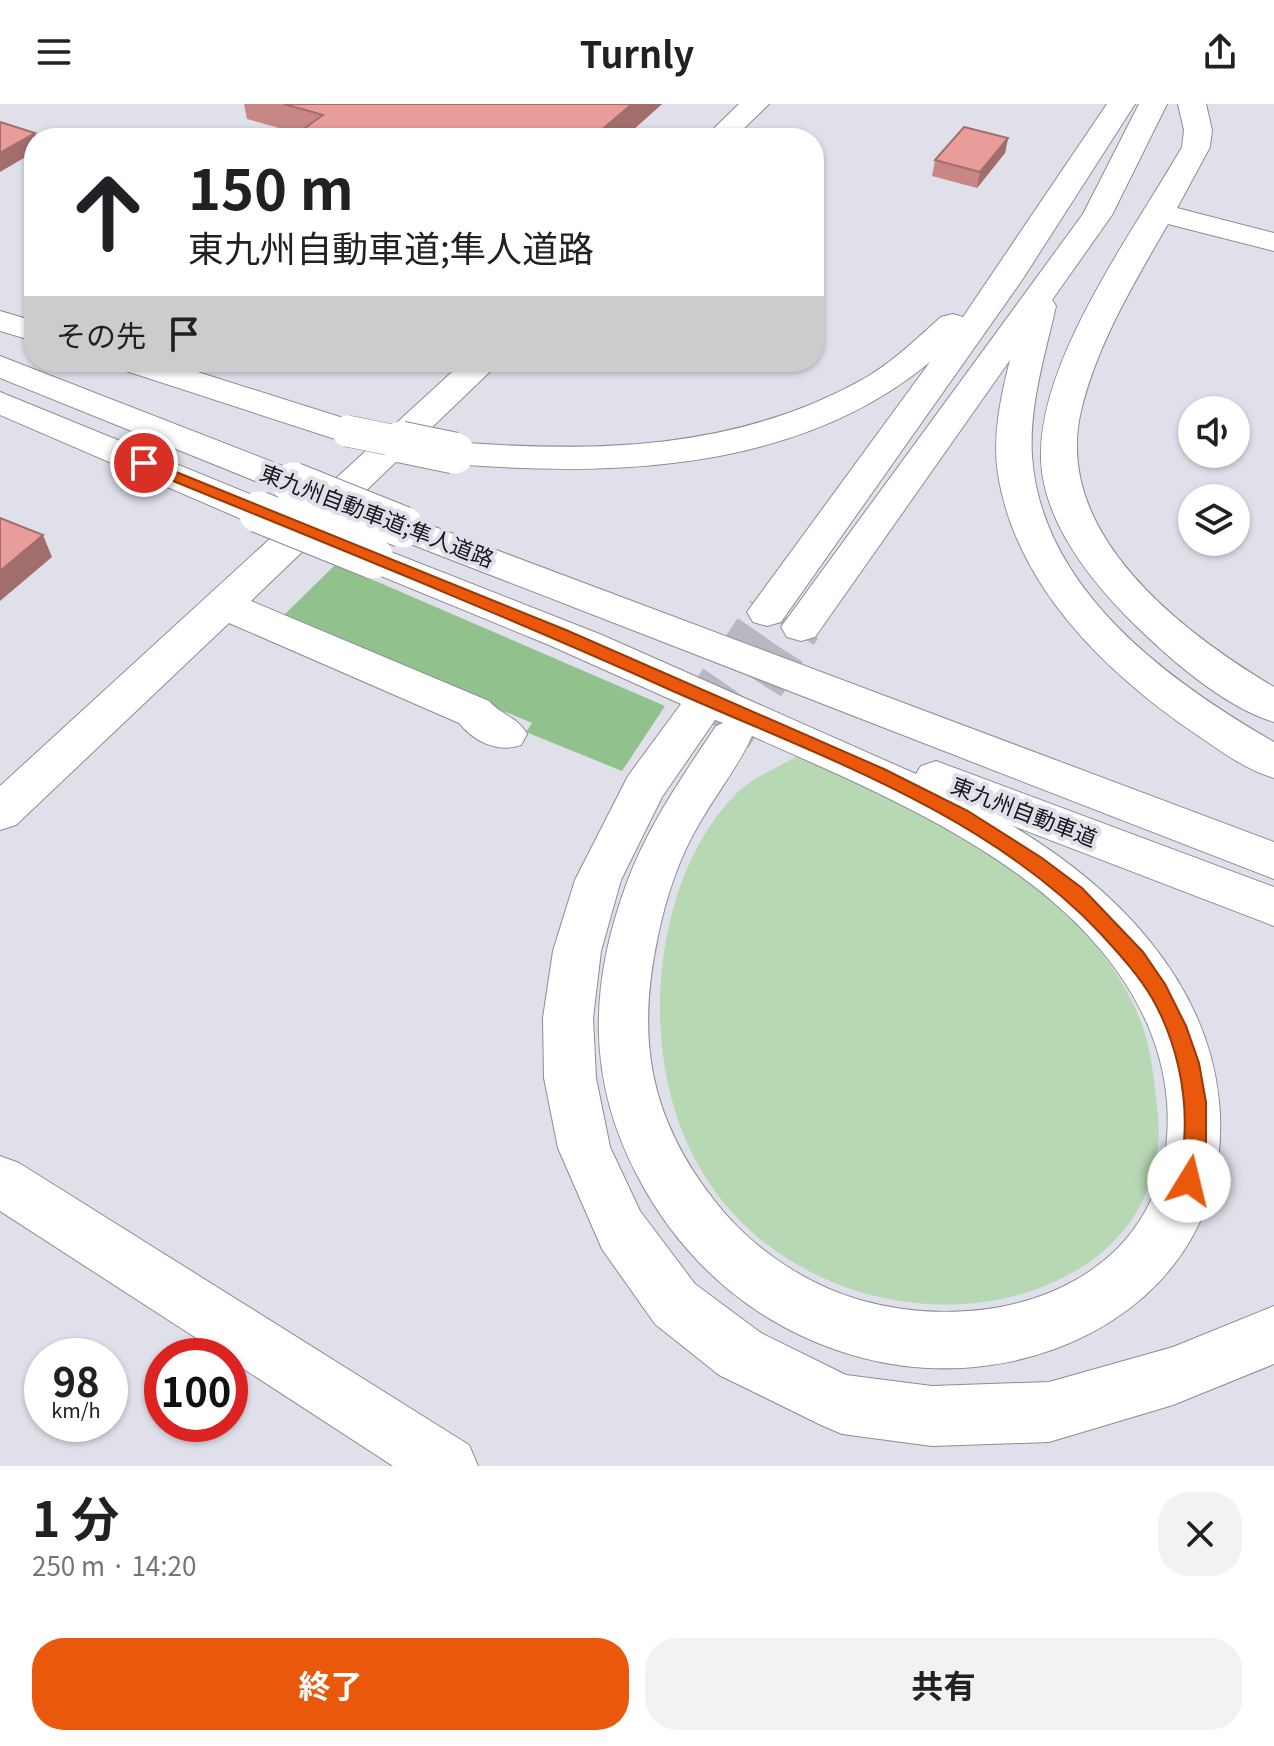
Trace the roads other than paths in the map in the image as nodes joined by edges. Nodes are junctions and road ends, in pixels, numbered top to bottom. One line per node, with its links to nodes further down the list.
1 (755, 104): 5 (main road)
2 (1121, 104): 8 (main road)
3 (1153, 104): 9 (main road)
4 (1192, 104): 6 (main road)
5 (729, 128)
6 (1158, 212): 7 (main road); 21 (main road)
7 (1274, 242)
8 (1006, 280): 13 (main road, bridge); 17 (main road)
9 (1044, 288): 18 (main road); 24 (main road)
10 (0, 321): 11 (main road)
11 (24, 328)
12 (0, 366): 20 (main road, 東九州自動車道;隼人道路, bridge)
13 (163, 372)
14 (472, 372): 16 (main road)
15 (0, 402): 19 (main road, 東九州自動車道;隼人道路, bridge)
16 (224, 605): 23 (main road); 25 (main road)
17 (767, 612)
18 (801, 627)
19 (561, 634): 22 (main road, 東九州自動車道;隼人道路); 22 (main road)
20 (755, 663): 26 (main road, 東九州自動車道)
21 (1274, 707)
22 (720, 717): 27 (main road, 東九州自動車道); 29 (main road)
23 (506, 734)
24 (1274, 762)
25 (0, 813)
26 (1274, 861)
27 (1274, 907)
28 (0, 1181): 30 (main road)
29 (1274, 1335)
30 (448, 1466)

